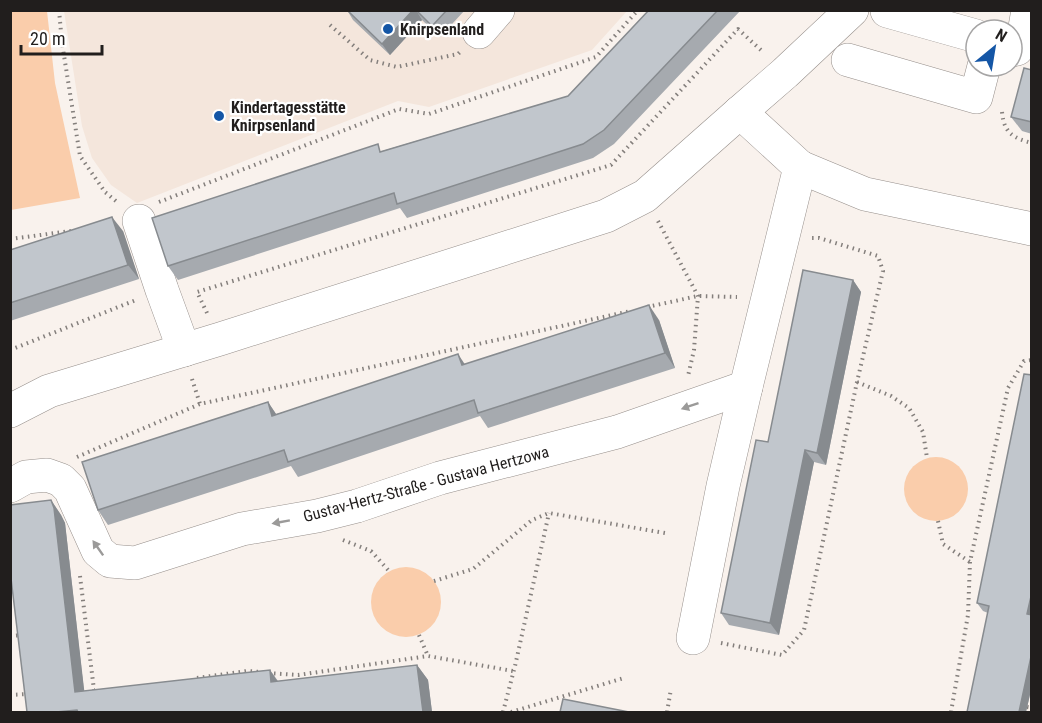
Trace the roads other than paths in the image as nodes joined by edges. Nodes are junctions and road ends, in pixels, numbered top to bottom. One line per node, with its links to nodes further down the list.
1 (1028, 10): 5 (street)
2 (887, 11): 4 (street)
3 (842, 13): 8 (street)
4 (964, 33)
5 (1024, 33)
6 (848, 60): 7 (street)
7 (981, 78)
8 (740, 112): 9 (street); 12 (street)
9 (800, 167): 11 (street); 13 (street)
10 (140, 221): 12 (street)
11 (1032, 229)
12 (184, 351): 14 (street)
13 (746, 387): 15 (street, Gustav-Hertz-Straße - Gustava Hertzowa, one-way to 15); 16 (street)
14 (10, 411)
15 (10, 486)
16 (693, 638)

